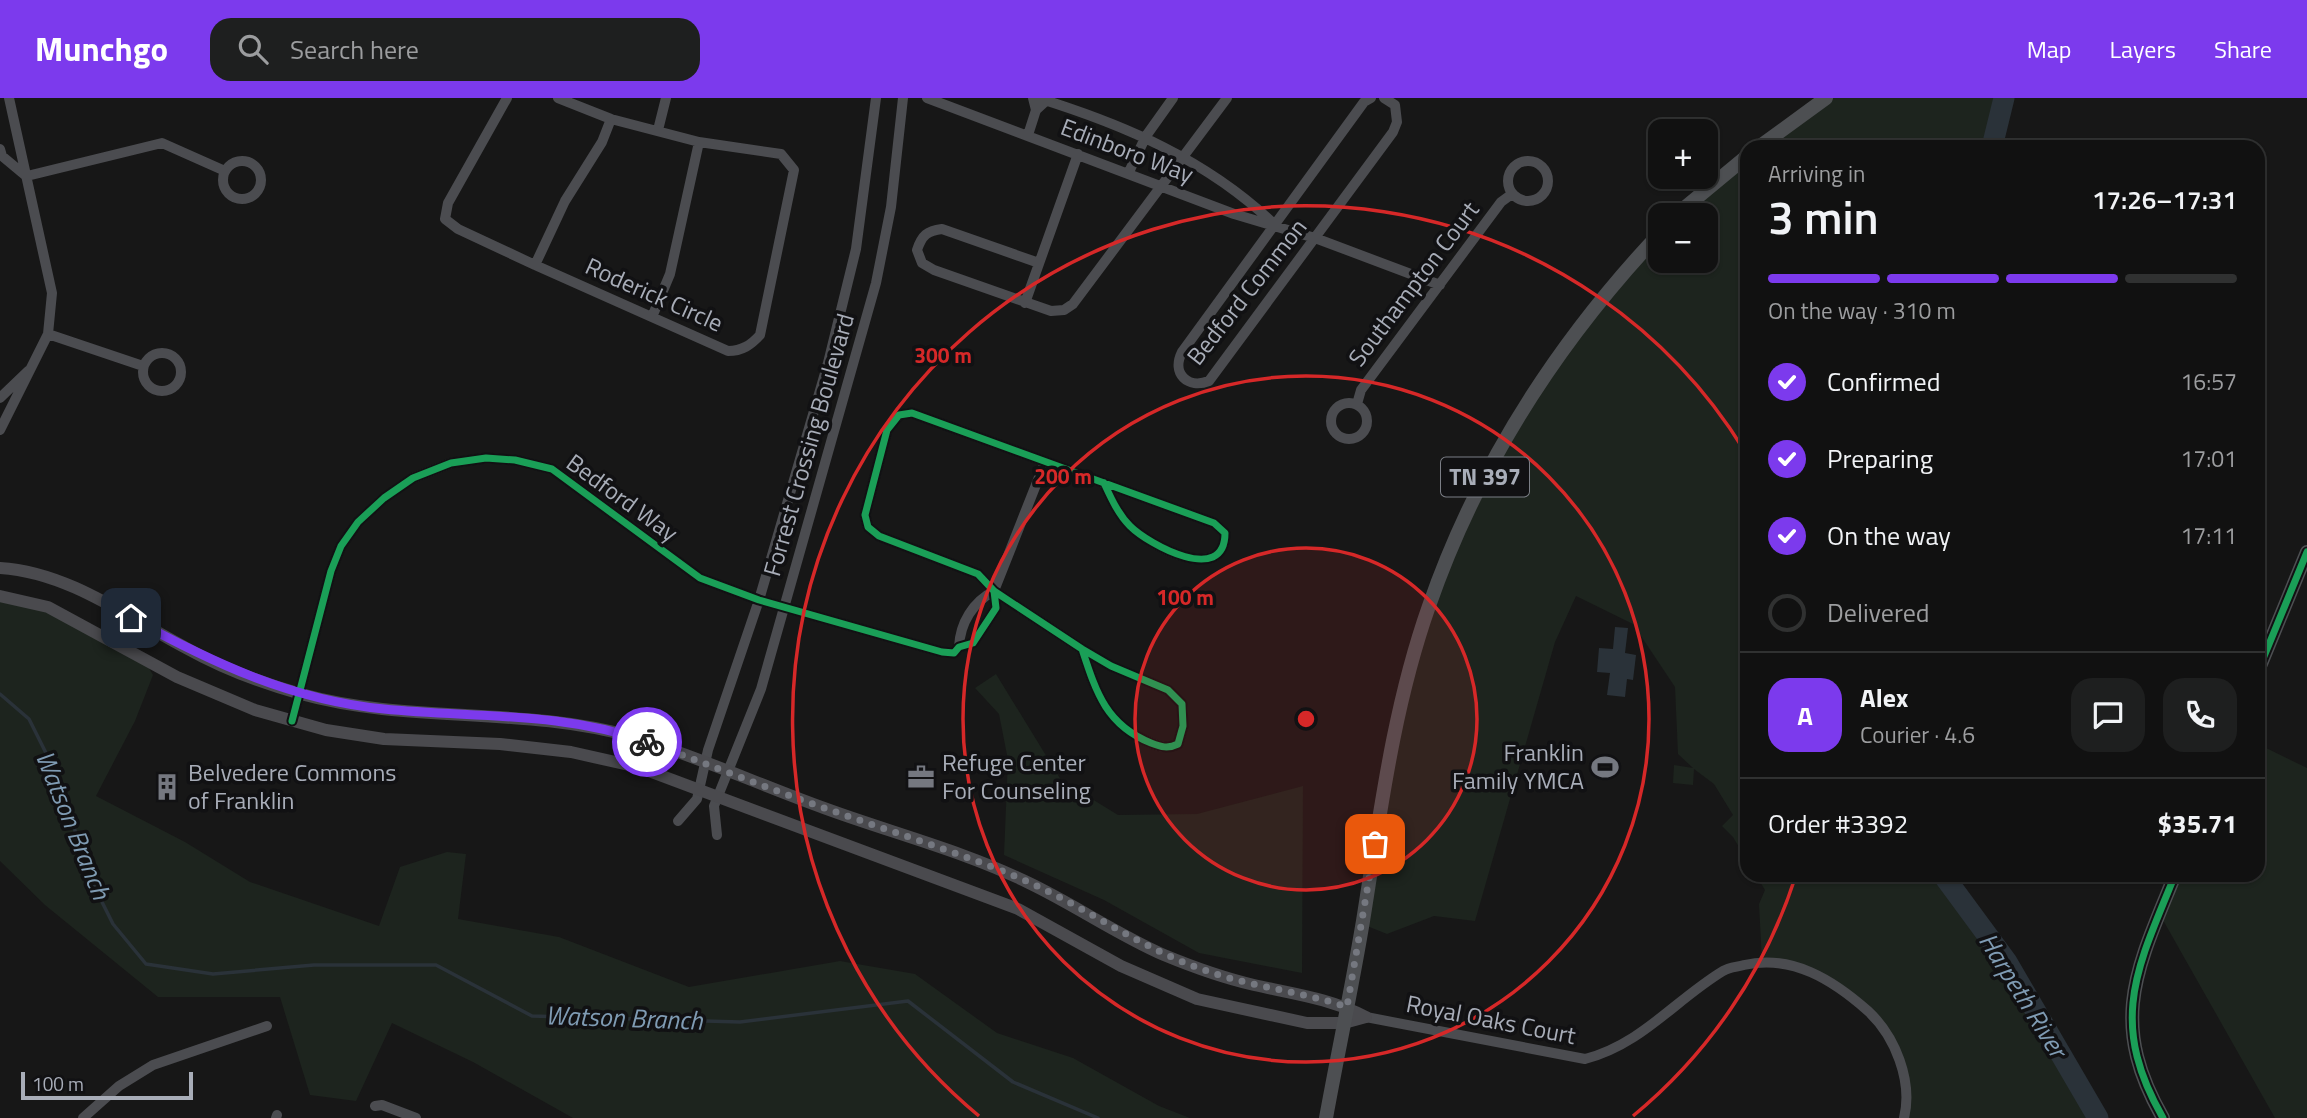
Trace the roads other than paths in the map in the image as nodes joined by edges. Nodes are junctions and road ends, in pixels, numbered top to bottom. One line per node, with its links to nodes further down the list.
1 (9, 98): 26 (street)
2 (507, 98): 34 (street, Roderick Circle)
3 (558, 98): 14 (street, Roderick Circle)
4 (666, 98): 15 (street)
5 (876, 98): 50 (street, Forrest Crossing Boulevard)
6 (903, 98): 51 (street, Forrest Crossing Boulevard)
7 (927, 98): 16 (street, Edinboro Way)
8 (1173, 98): 17 (street)
9 (1227, 98): 22 (street)
10 (1371, 98): 30 (street, Bedford Common)
11 (1384, 98): 31 (street, Bedford Common)
12 (1826, 98): 18 (main road)
13 (1042, 99): 16 (street); 17 (street, Edinboro Way)
14 (611, 119): 15 (street, Roderick Circle); 34 (street)
15 (658, 130): 19 (street, Roderick Circle)
16 (1028, 135): 21 (street, Edinboro Way)
17 (1146, 136): 22 (street, Edinboro Way); 25 (street)
18 (1769, 140)
19 (699, 142): 37 (street); 37 (street, Roderick Circle)
20 (0, 149): 26 (street)
21 (1078, 154): 25 (street, Edinboro Way); 33 (street)
22 (1185, 156): 27 (street); 30 (street, Edinboro Way)
23 (1740, 162): 29 (main road)
24 (225, 171): 26 (street)
25 (1128, 174): 27 (street, Edinboro Way)
26 (27, 176): 38 (street)
27 (1159, 186): 30 (street, Edinboro Way); 36 (street)
28 (1513, 194): 28 (street, Southampton Court); 35 (street, Southampton Court)
29 (1690, 203)
30 (1274, 224): 31 (street, Edinboro Way); 31 (street, Bedford Common)
31 (1315, 239): 35 (street, Edinboro Way)
32 (1648, 247): 64 (main road, TN 397)
33 (1039, 263): 36 (street); 36 (street)
34 (535, 265): 37 (street, Roderick Circle)
35 (1440, 285): 42 (street, Southampton Court)
36 (1025, 303)
37 (652, 317)
38 (48, 334): 39 (street); 40 (street)
39 (33, 366): 41 (street); 43 (street)
40 (144, 366)
41 (0, 398)
42 (1357, 404)
43 (0, 430)
44 (1045, 462): 45 (street); 48 (street); 48 (street)
45 (1104, 483): 45 (street)
46 (2307, 552): 54 (main road)
47 (0, 568): 55 (main road)
48 (994, 590): 52 (street); 52 (street); 53 (street)
49 (0, 596): 56 (main road)
50 (759, 600): 51 (street, Bedford Way); 55 (street, Bedford Way); 57 (street, Forrest Crossing Boulevard)
51 (784, 605): 52 (street, Bedford Way); 58 (street, Forrest Crossing Boulevard)
52 (959, 647)
53 (1082, 649): 53 (street)
54 (2265, 654)
55 (299, 694): 56 (street, Bedford Way); 57 (main road)
56 (292, 721): 59 (main road)
57 (705, 763): 58 (main road); 59 (street, Forrest Crossing Boulevard)
58 (729, 773): 60 (street, Forrest Crossing Boulevard); 64 (main road)
59 (699, 789): 60 (main road); 61 (street, Forrest Crossing Boulevard)
60 (718, 796): 62 (street, Forrest Crossing Boulevard); 66 (main road)
61 (678, 821)
62 (717, 835)
63 (2172, 882): 73 (main road)
64 (1347, 1007): 65 (main road); 66 (main road, TN 397)
65 (1366, 1017): 66 (main road); 72 (street, Royal Oaks Court)
66 (1344, 1023): 71 (main road, TN 397)
67 (267, 1026): 69 (street)
68 (375, 1106): 70 (street)
69 (83, 1118)
70 (416, 1118)
71 (1326, 1118)
72 (1904, 1118)
73 (2163, 1118)

